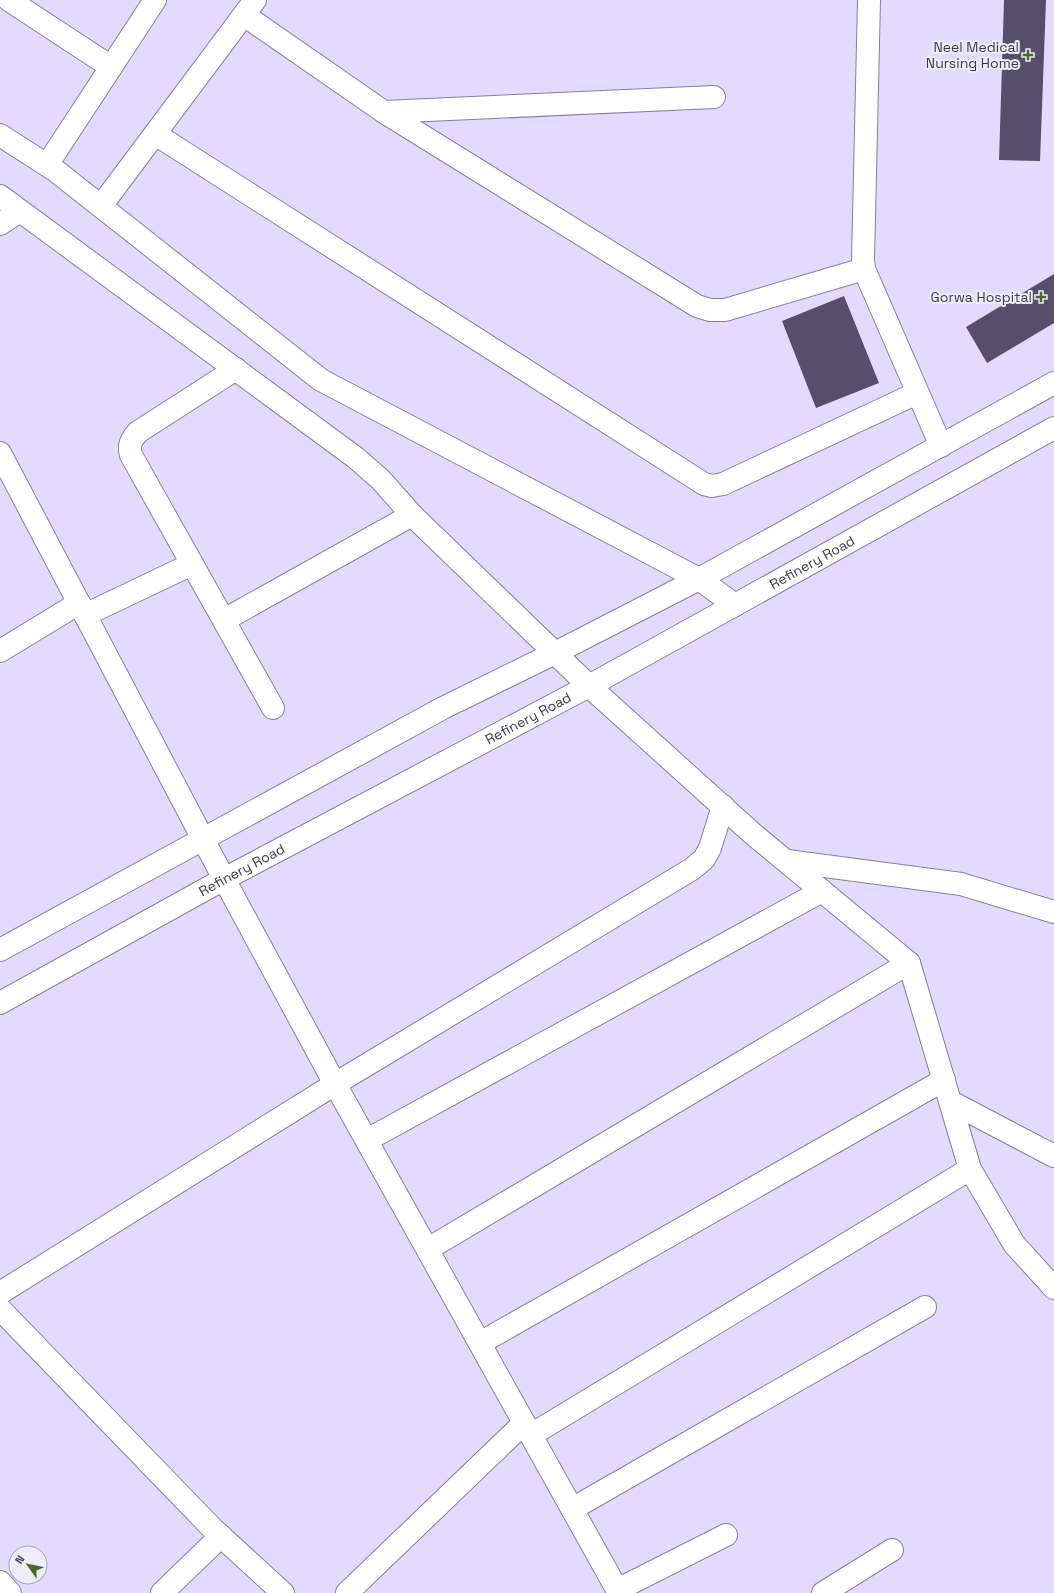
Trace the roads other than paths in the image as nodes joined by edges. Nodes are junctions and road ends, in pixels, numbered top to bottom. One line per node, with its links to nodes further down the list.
1 (9, 0): 5 (street)
2 (156, 0): 5 (street)
3 (869, 0): 15 (street)
4 (249, 7): 7 (street); 9 (street)
5 (111, 68): 10 (street)
6 (714, 97): 7 (street)
7 (384, 112): 15 (street)
8 (0, 134): 10 (street)
9 (155, 134): 12 (street); 18 (street)
10 (46, 165): 12 (street)
11 (0, 196): 13 (street)
12 (101, 206): 24 (street)
13 (20, 211): 14 (street); 16 (street)
14 (0, 224)
15 (864, 269): 18 (street)
16 (236, 369): 22 (street); 23 (street)
17 (1054, 383): 20 (street)
18 (917, 393): 20 (street)
19 (1054, 428): 25 (street, Refinery Road)
20 (941, 446): 24 (street)
21 (0, 453): 26 (street)
22 (412, 515): 27 (street); 29 (street)
23 (192, 564): 26 (street); 27 (street)
24 (699, 579): 25 (street); 29 (street)
25 (735, 605): 30 (street, Refinery Road)
26 (82, 609): 28 (street); 33 (street)
27 (224, 620): 31 (street)
28 (0, 651)
29 (555, 654): 30 (street); 33 (street)
30 (589, 686): 32 (street); 35 (street, Refinery Road)
31 (273, 708)
32 (723, 806): 34 (street); 42 (street)
33 (203, 838): 35 (street); 38 (street)
34 (786, 861): 36 (street); 37 (street)
35 (224, 879): 40 (street, Refinery Road); 42 (street)
36 (822, 891): 39 (street); 44 (street)
37 (1054, 912)
38 (0, 950)
39 (908, 963): 41 (street); 47 (street)
40 (0, 1003)
41 (944, 1080): 43 (street); 52 (street)
42 (335, 1084): 44 (street); 49 (street)
43 (951, 1102): 45 (street); 46 (street)
44 (367, 1140): 47 (street)
45 (1054, 1156)
46 (970, 1169): 48 (street); 53 (street)
47 (428, 1249): 52 (street)
48 (1054, 1288)
49 (0, 1293)
50 (925, 1307): 54 (street)
51 (0, 1309): 56 (street)
52 (480, 1343): 53 (street)
53 (528, 1429): 54 (street); 63 (street)
54 (572, 1509): 59 (street)
55 (726, 1535): 59 (street)
56 (221, 1536): 61 (street); 62 (street)
57 (892, 1550): 64 (street)
58 (0, 1582): 60 (street)
59 (618, 1592)
60 (10, 1593)
61 (162, 1593)
62 (283, 1593)
63 (347, 1593)
64 (823, 1593)

